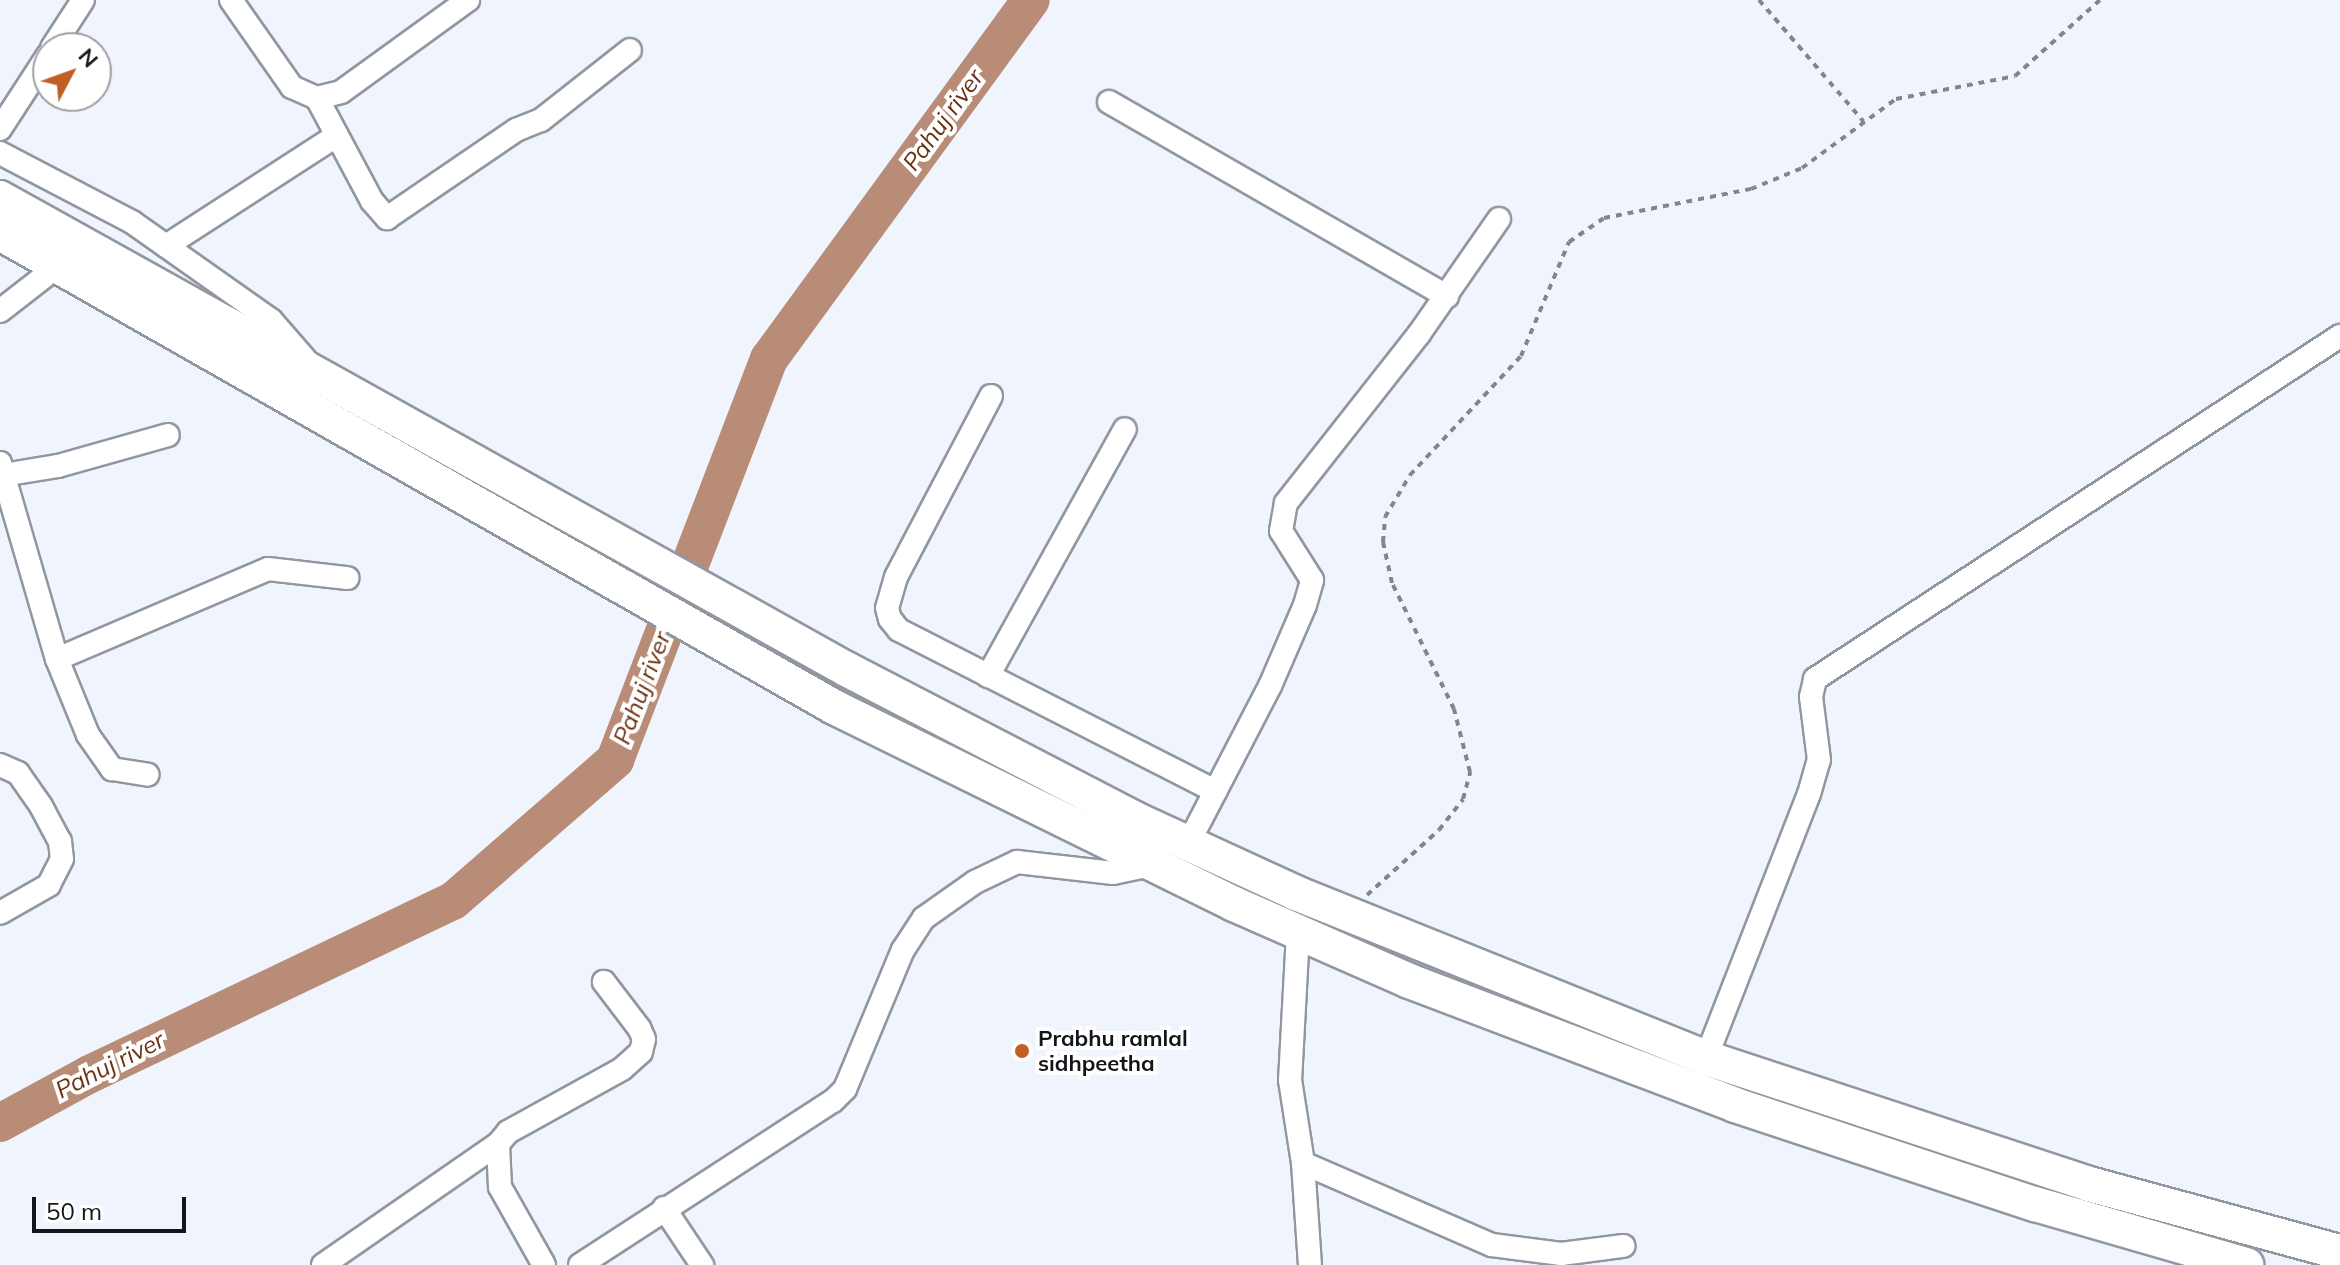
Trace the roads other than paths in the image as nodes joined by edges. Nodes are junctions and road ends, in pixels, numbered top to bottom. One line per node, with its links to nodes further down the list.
1 (83, 0): 4 (street)
2 (231, 0): 7 (street)
3 (468, 0): 7 (street)
4 (62, 32)
5 (630, 50): 10 (street)
6 (32, 79): 9 (street)
7 (317, 98): 10 (street)
8 (1109, 102): 18 (street)
9 (1, 126)
10 (336, 136): 15 (street)
11 (0, 153): 15 (street)
12 (0, 198): 21 (highway)
13 (1499, 219): 18 (street)
14 (0, 233): 21 (highway)
15 (166, 246): 22 (street)
16 (0, 250): 17 (street)
17 (45, 276): 19 (street); 23 (street)
18 (1447, 296): 33 (street)
19 (0, 311)
20 (2340, 336): 39 (street)
21 (226, 340): 22 (highway); 23 (highway)
22 (315, 371): 34 (highway)
23 (269, 382): 35 (highway)
24 (991, 396): 30 (street)
25 (1125, 429): 30 (street)
26 (168, 435): 27 (street)
27 (2, 469): 29 (street)
28 (347, 578): 29 (street)
29 (57, 659): 32 (street)
30 (988, 676): 33 (street)
31 (0, 765): 36 (street)
32 (148, 775)
33 (1215, 791): 34 (street)
34 (1188, 844): 39 (highway)
35 (1151, 865): 37 (highway); 42 (street)
36 (0, 913)
37 (1298, 933): 41 (street); 50 (highway)
38 (604, 982): 40 (street)
39 (1706, 1058): 44 (highway)
40 (498, 1144): 45 (street); 46 (street)
41 (1303, 1163): 43 (street); 49 (street)
42 (664, 1208): 47 (street); 48 (street)
43 (1623, 1246)
44 (2340, 1252)
45 (323, 1265)
46 (544, 1265)
47 (580, 1265)
48 (702, 1265)
49 (1310, 1265)
50 (2246, 1265)

